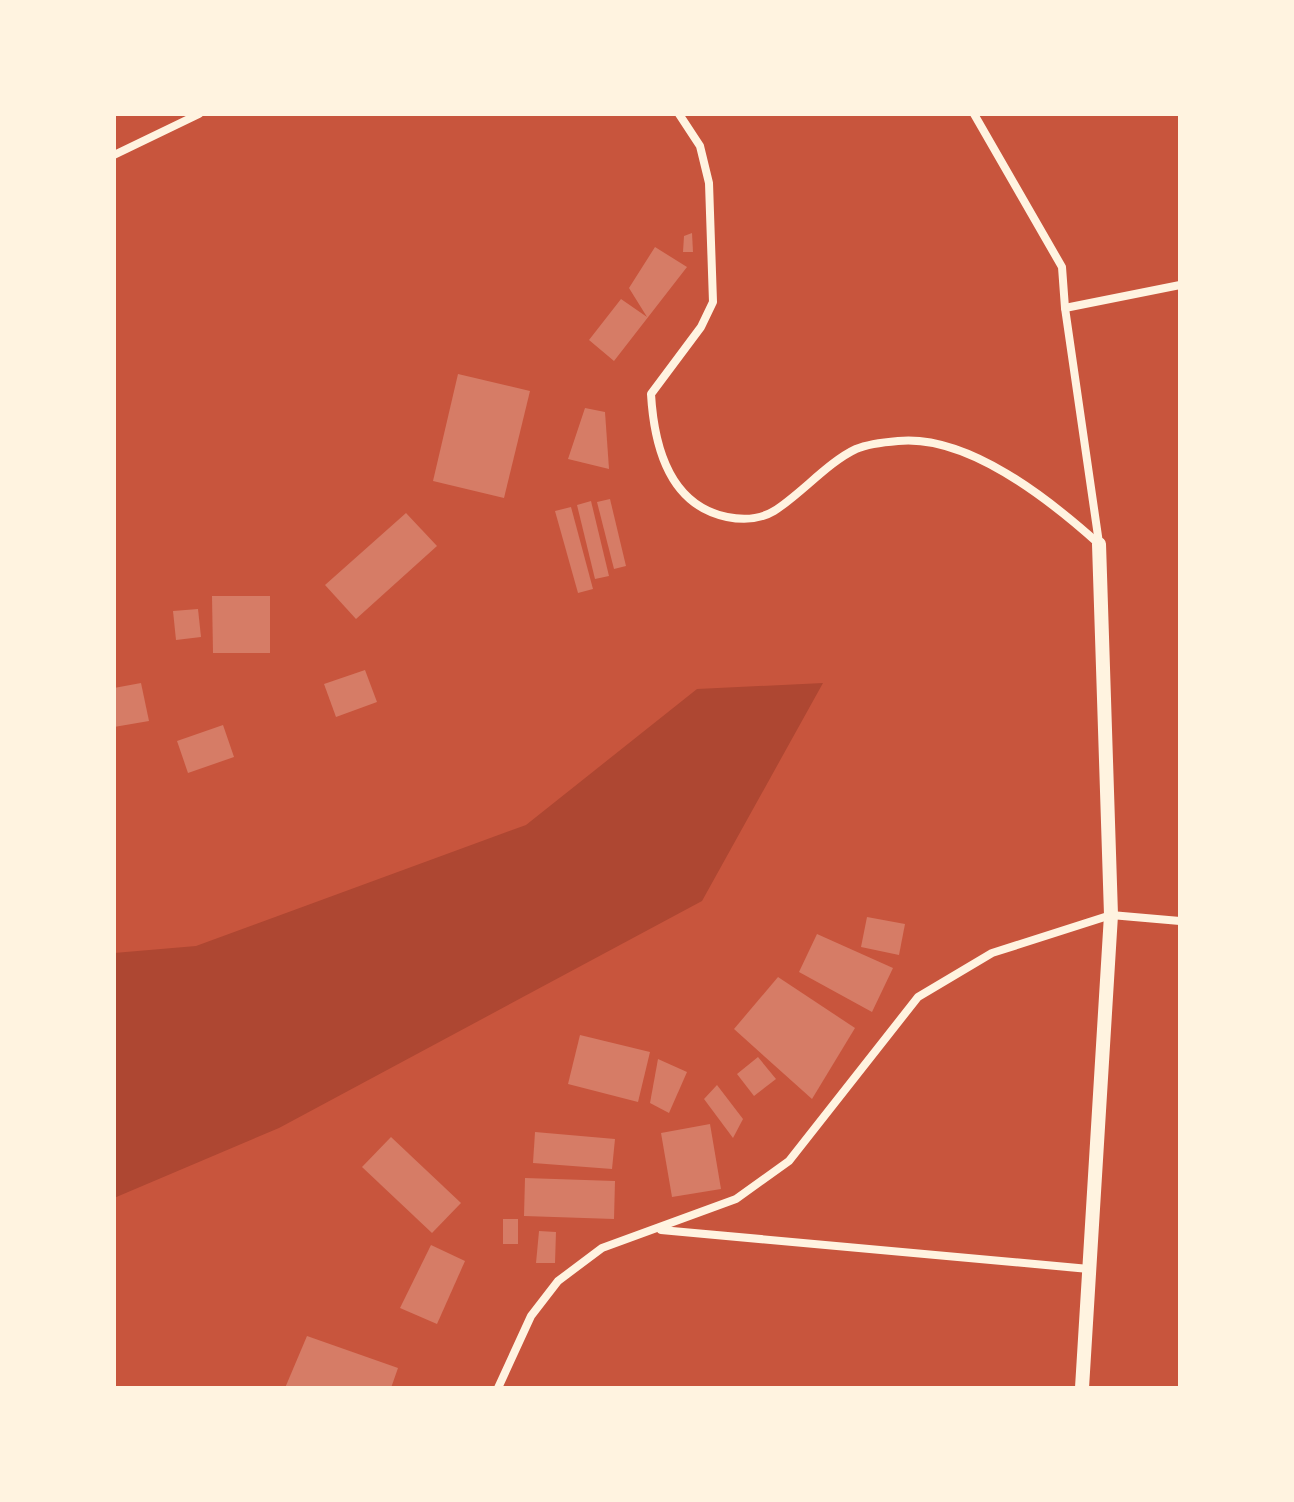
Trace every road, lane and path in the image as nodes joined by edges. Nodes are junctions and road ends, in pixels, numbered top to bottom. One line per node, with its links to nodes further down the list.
1 (199, 114): 4 (street)
2 (679, 114): 7 (street)
3 (974, 114): 6 (street)
4 (114, 155)
5 (1180, 285): 6 (street)
6 (1065, 308): 7 (street)
7 (1099, 544): 8 (street)
8 (1111, 915): 9 (street); 10 (street); 11 (street)
9 (1180, 921)
10 (656, 1230): 11 (street); 12 (street)
11 (1089, 1269): 13 (street)
12 (498, 1388)
13 (1082, 1388)

